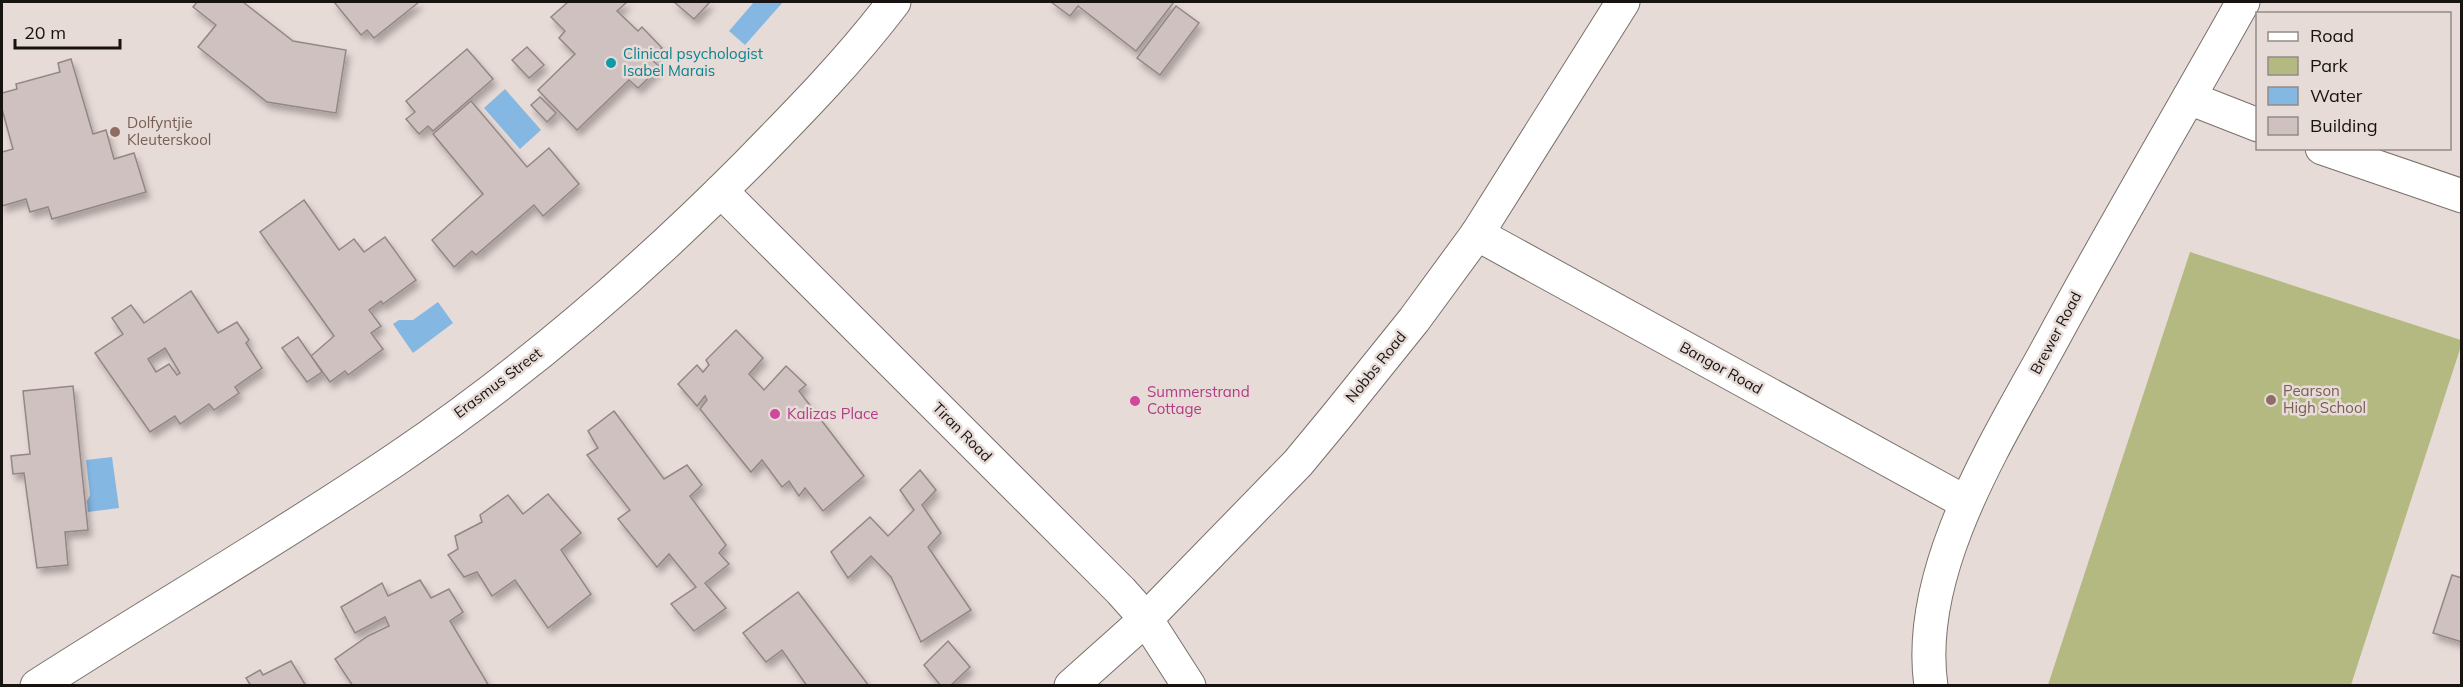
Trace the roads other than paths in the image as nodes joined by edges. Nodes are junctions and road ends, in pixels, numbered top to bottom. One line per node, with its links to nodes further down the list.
1 (894, 2): 7 (street, Erasmus Street)
2 (1623, 2): 9 (street, Nobbs Road)
3 (2243, 2): 4 (street, Brewer Road)
4 (2189, 98): 5 (street); 10 (street, Brewer Road)
5 (2256, 124)
6 (2328, 150): 8 (street)
7 (721, 191): 11 (street, Tiran Road); 12 (street, Erasmus Street)
8 (2462, 196)
9 (1477, 234): 10 (street, Bangor Road); 11 (street, Nobbs Road)
10 (1965, 502): 15 (street, Brewer Road)
11 (1146, 620): 13 (street, Nobbs Road); 14 (street, Tiran Road)
12 (37, 686)
13 (1071, 686)
14 (1189, 686)
15 (1931, 686)

